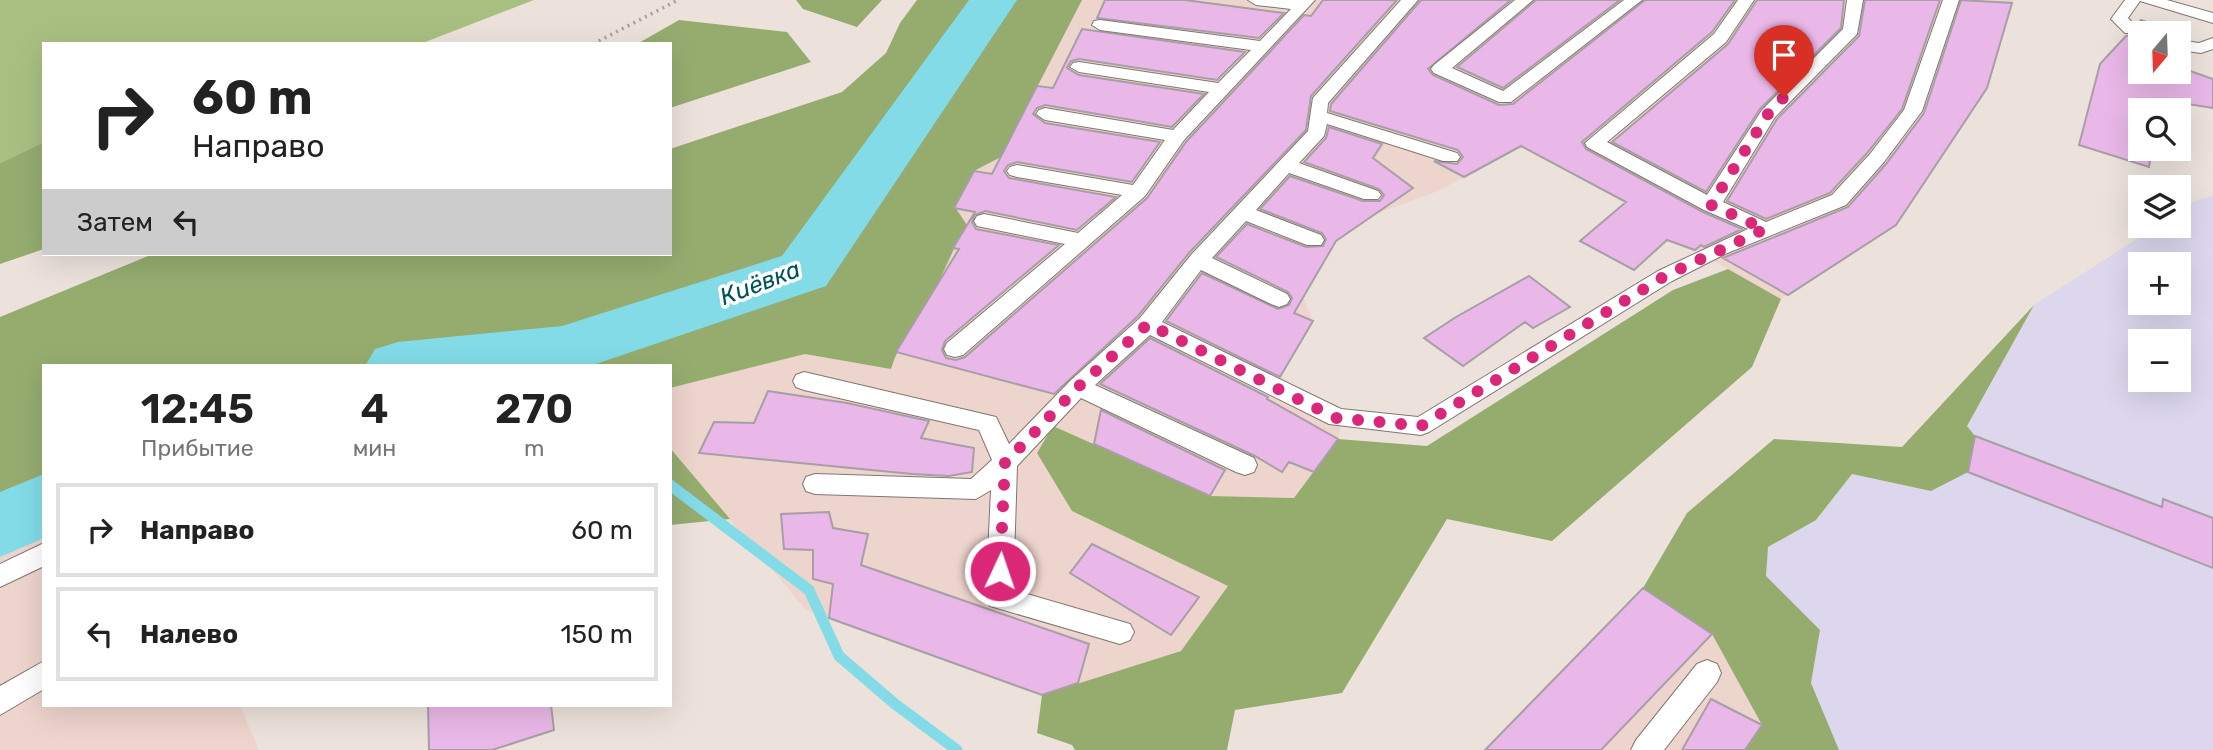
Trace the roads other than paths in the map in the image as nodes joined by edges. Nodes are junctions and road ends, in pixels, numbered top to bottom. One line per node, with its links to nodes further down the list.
1 (1255, 0): 10 (lane)
2 (1410, 0): 20 (lane)
3 (1525, 0): 4 (lane)
4 (1634, 0)
5 (1746, 0): 27 (lane)
6 (1855, 0): 27 (lane)
7 (1951, 0): 30 (lane)
8 (2133, 0): 13 (lane)
9 (2148, 0): 11 (lane)
10 (1306, 3): 15 (lane)
11 (2213, 18)
12 (1100, 25): 15 (lane)
13 (2128, 26)
14 (2213, 43): 16 (lane)
15 (1264, 47): 18 (lane)
16 (2191, 47)
17 (1079, 67): 18 (lane)
18 (1222, 89): 21 (lane)
19 (1045, 114): 21 (lane)
20 (1319, 116): 22 (lane); 23 (lane)
21 (1177, 136): 25 (lane)
22 (1450, 158)
23 (1285, 164): 26 (lane); 28 (lane)
24 (1017, 170): 25 (lane)
25 (1138, 191): 32 (lane)
26 (1371, 195)
27 (1711, 205): 30 (lane)
28 (1244, 213): 31 (lane); 33 (lane)
29 (984, 220): 32 (lane)
30 (1765, 229): 35 (lane)
31 (1314, 240)
32 (1082, 241): 36 (lane)
33 (1198, 260): 34 (lane); 35 (lane)
34 (1279, 299)
35 (1148, 324): 38 (lane)
36 (955, 349)
37 (804, 381): 39 (lane)
38 (1078, 387): 39 (lane); 40 (lane)
39 (1005, 463): 41 (lane); 44 (lane)
40 (1245, 465)
41 (815, 484)
42 (42, 555): 43 (lane)
43 (0, 576)
44 (1120, 632)
45 (1707, 673): 48 (lane)
46 (42, 674): 47 (lane)
47 (0, 702)
48 (1646, 750)

